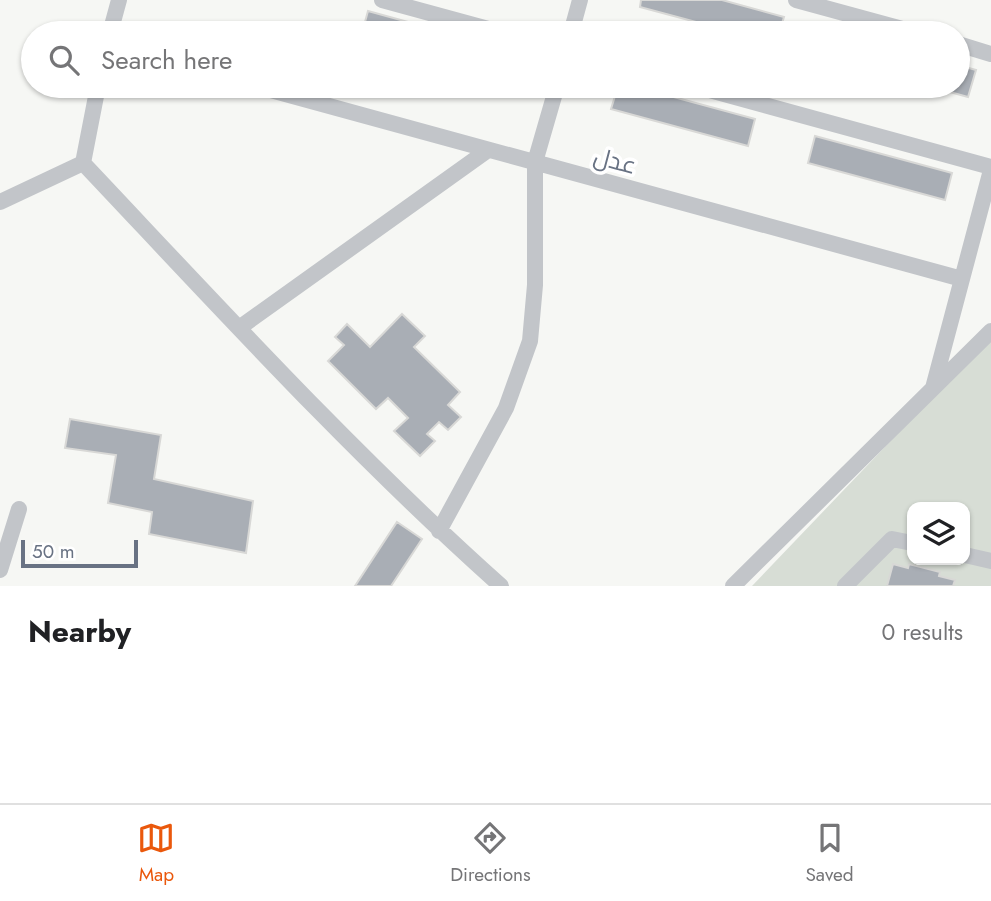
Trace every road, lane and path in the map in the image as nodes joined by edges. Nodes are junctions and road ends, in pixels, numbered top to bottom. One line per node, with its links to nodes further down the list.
1 (119, 0): 5 (street)
2 (382, 0): 6 (street)
3 (580, 0): 7 (street)
4 (796, 0): 8 (street)
5 (113, 21)
6 (459, 21)
7 (574, 21)
8 (873, 21)
9 (970, 48): 10 (street)
10 (991, 54)
11 (97, 98): 17 (street)
12 (300, 98): 15 (street, عدل)
13 (553, 98): 16 (street)
14 (738, 98): 18 (street)
15 (488, 149): 16 (street, عدل); 21 (street)
16 (535, 162): 20 (street, عدل); 25 (street)
17 (83, 163): 19 (street); 21 (street)
18 (991, 168): 20 (street)
19 (0, 202)
20 (962, 279): 23 (street)
21 (239, 328): 25 (street)
22 (991, 331): 23 (street)
23 (932, 391): 31 (street)
24 (19, 509): 29 (street)
25 (439, 531): 30 (street)
26 (907, 542): 32 (street)
27 (970, 556): 28 (street)
28 (989, 559)
29 (0, 570)
30 (501, 586)
31 (733, 586)
32 (845, 586)

